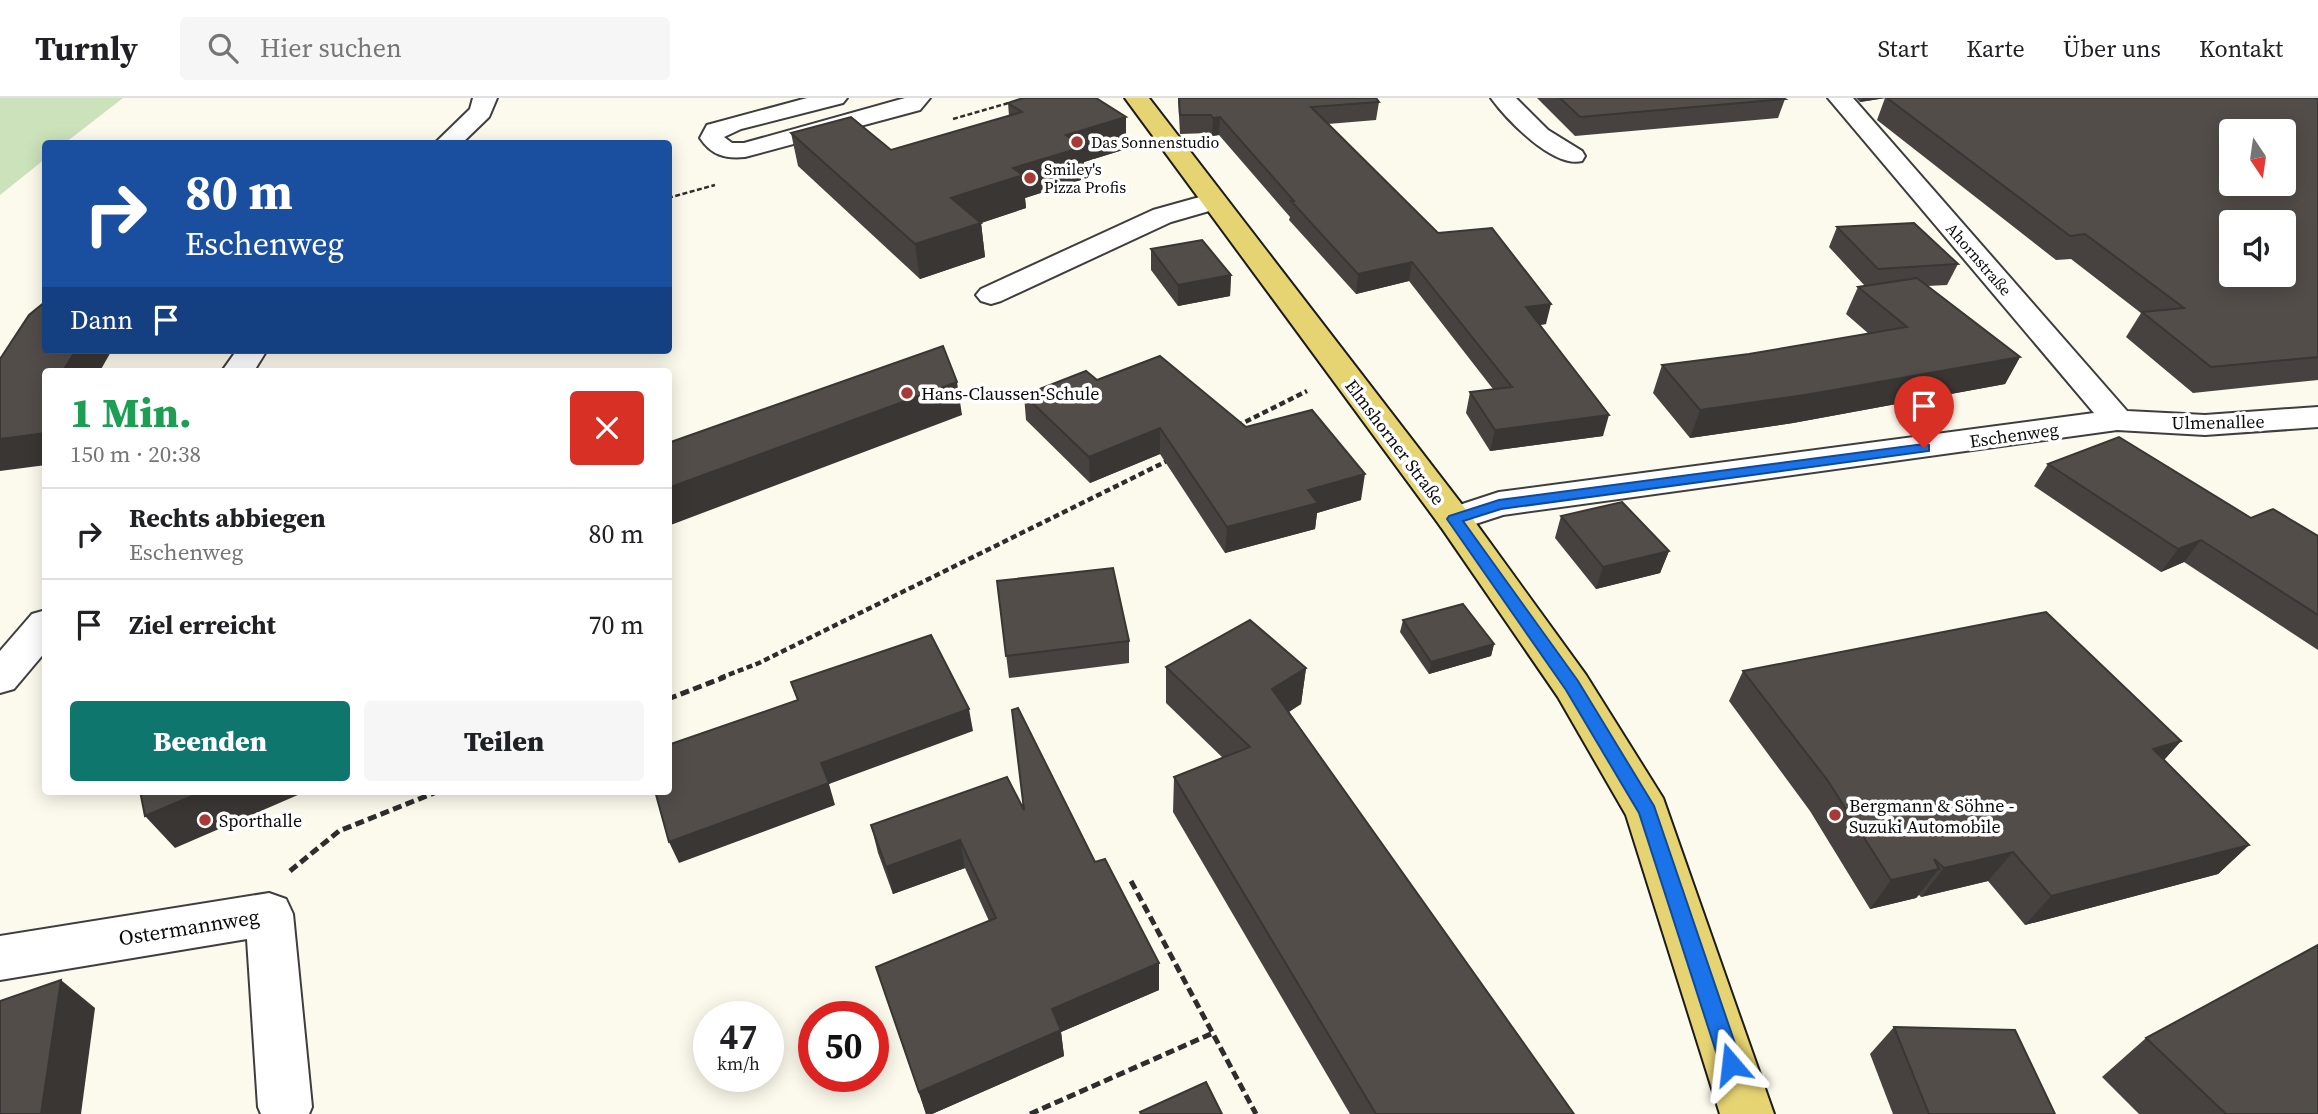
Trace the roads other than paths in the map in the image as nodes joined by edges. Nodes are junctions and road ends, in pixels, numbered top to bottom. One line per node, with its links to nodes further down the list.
1 (485, 98): 7 (street)
2 (835, 98): 3 (street)
3 (918, 98)
4 (1137, 98): 9 (main road, Elmshorner Straße)
5 (1503, 98): 8 (street)
6 (1857, 107): 12 (street, Ahornstraße)
7 (450, 140)
8 (1573, 156)
9 (1214, 201): 10 (street); 13 (main road, Elmshorner Straße)
10 (991, 295)
11 (2318, 417): 12 (street, Ulmenallee)
12 (2117, 420): 13 (street, Eschenweg)
13 (1454, 519): 18 (main road, Elmshorner Straße)
14 (42, 629): 15 (street)
15 (0, 678)
16 (0, 958): 17 (street, Ostermannweg)
17 (285, 1107)
18 (1747, 1114)

